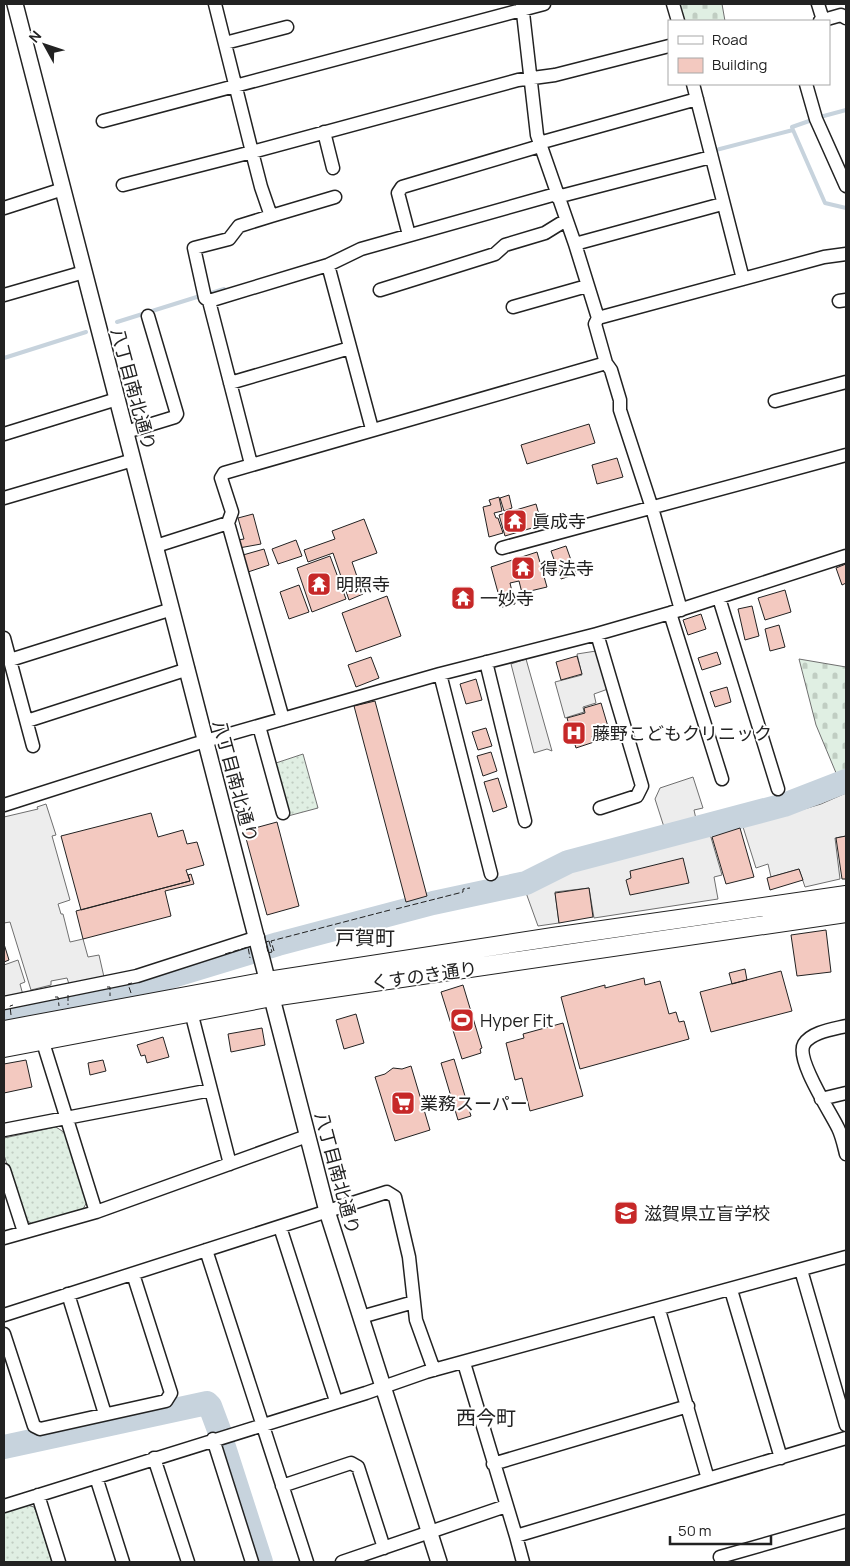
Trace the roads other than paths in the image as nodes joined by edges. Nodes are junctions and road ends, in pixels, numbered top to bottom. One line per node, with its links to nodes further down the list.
1 (14, 4): 27 (street, 八丁目南北通り)
2 (214, 4): 12 (street)
3 (544, 4): 6 (street)
4 (674, 4): 8 (street)
5 (818, 4): 9 (street)
6 (523, 6): 14 (street); 17 (street)
7 (846, 18): 10 (street)
8 (678, 20)
9 (822, 20)
10 (825, 20)
11 (287, 27): 12 (street)
12 (225, 44): 17 (street)
13 (668, 46): 14 (street)
14 (529, 78): 20 (street); 21 (street)
15 (693, 85): 18 (street)
16 (806, 85): 26 (street)
17 (236, 86): 19 (street); 22 (street)
18 (697, 99): 21 (street); 23 (street)
19 (103, 121)
20 (324, 132): 22 (street); 24 (street)
21 (539, 145): 28 (street); 34 (street)
22 (252, 152): 25 (street); 32 (street)
23 (711, 158): 28 (street); 30 (street)
24 (333, 168)
25 (123, 185)
26 (846, 186)
27 (63, 189): 31 (street); 38 (street, 八丁目南北通り)
28 (556, 196): 33 (street); 34 (street)
29 (335, 197): 32 (street)
30 (722, 204): 35 (street); 39 (street)
31 (4, 208)
32 (271, 216): 43 (street)
33 (566, 220): 35 (street); 41 (street)
34 (409, 236): 37 (street)
35 (575, 244): 40 (street)
36 (846, 254): 39 (street)
37 (328, 265): 43 (street); 47 (street)
38 (84, 272): 42 (street); 51 (street, 八丁目南北通り)
39 (743, 279): 46 (street)
40 (587, 286): 44 (street); 46 (street)
41 (380, 290)
42 (4, 295)
43 (209, 301): 50 (street)
44 (513, 307)
45 (148, 316): 54 (street)
46 (598, 318): 48 (street)
47 (350, 348): 50 (street); 53 (street)
48 (606, 363): 53 (street); 60 (street)
49 (846, 382): 52 (street)
50 (230, 383): 58 (street)
51 (117, 399): 54 (street, 八丁目南北通り); 55 (street)
52 (775, 400)
53 (372, 429): 58 (street)
54 (126, 432): 57 (street, 八丁目南北通り)
55 (4, 434)
56 (846, 455): 60 (street)
57 (133, 460): 59 (street); 62 (street, 八丁目南北通り)
58 (251, 464): 61 (street)
59 (4, 498)
60 (652, 508): 63 (street); 67 (street)
61 (228, 523): 62 (street); 74 (street)
62 (156, 546): 66 (street, 八丁目南北通り)
63 (502, 548)
64 (846, 556): 65 (street)
65 (719, 598): 67 (street); 80 (street)
66 (172, 609): 70 (street); 72 (street, 八丁目南北通り)
67 (676, 612): 68 (street); 79 (street)
68 (597, 634): 71 (street); 82 (street)
69 (4, 638): 70 (street)
70 (10, 660): 75 (street)
71 (486, 662): 73 (street); 84 (street)
72 (188, 669): 75 (street); 77 (street, 八丁目南北通り)
73 (440, 674): 74 (street); 85 (street)
74 (283, 719): 76 (street)
75 (27, 721): 78 (street)
76 (259, 726): 77 (street); 83 (street)
77 (207, 741): 81 (street); 88 (street, 八丁目南北通り)
78 (34, 746)
79 (722, 779)
80 (778, 789)
81 (4, 805)
82 (600, 808)
83 (282, 813)
84 (525, 821)
85 (490, 874)
86 (846, 895): 89 (main road, くすのき通り)
87 (846, 913): 89 (main road, くすのき通り)
88 (260, 945): 89 (street, 八丁目南北通り); 91 (street)
89 (270, 989): 90 (main road, くすのき通り); 92 (main road, くすのき通り); 103 (street, 八丁目南北通り)
90 (186, 995): 92 (street); 93 (main road, くすのき通り)
91 (4, 1002)
92 (191, 1013): 96 (main road, くすのき通り); 98 (street)
93 (37, 1024): 95 (main road, くすのき通り); 96 (street)
94 (846, 1026): 100 (street)
95 (4, 1030)
96 (42, 1041): 97 (main road, くすのき通り); 101 (street)
97 (4, 1048)
98 (211, 1090): 101 (street); 105 (street)
99 (846, 1093): 100 (street)
100 (821, 1099): 104 (street)
101 (66, 1118): 102 (street); 108 (street)
102 (4, 1130)
103 (307, 1136): 105 (street); 107 (street, 八丁目南北通り)
104 (846, 1154)
105 (230, 1164): 108 (street)
106 (4, 1170): 110 (street)
107 (327, 1211): 109 (street); 118 (street); 121 (street, 八丁目南北通り)
108 (96, 1212): 110 (street)
109 (280, 1227): 112 (street); 126 (street)
110 (24, 1232): 111 (street)
111 (4, 1238)
112 (206, 1250): 115 (street); 129 (street)
113 (846, 1257): 114 (street)
114 (801, 1270): 116 (street); 130 (street)
115 (133, 1274): 117 (street); 128 (street)
116 (731, 1290): 119 (street); 134 (street)
117 (68, 1294): 120 (street); 128 (street)
118 (414, 1302): 121 (street); 124 (street)
119 (659, 1310): 123 (street); 127 (street)
120 (4, 1315)
121 (361, 1317): 125 (street, 八丁目南北通り)
122 (4, 1334): 128 (street)
123 (464, 1363): 124 (street); 135 (street)
124 (434, 1370): 125 (street)
125 (383, 1386): 126 (street); 143 (street, 八丁目南北通り)
126 (336, 1401): 129 (street)
127 (688, 1406): 135 (street); 137 (street)
128 (105, 1414)
129 (262, 1424): 132 (street); 138 (street)
130 (846, 1425)
131 (846, 1438): 134 (street)
132 (213, 1440): 133 (street); 150 (street)
133 (154, 1458): 136 (street); 149 (street)
134 (781, 1458): 137 (street)
135 (493, 1464): 141 (street)
136 (96, 1477): 139 (street); 148 (street)
137 (708, 1479): 144 (street)
138 (282, 1486): 145 (street); 151 (street)
139 (38, 1495): 140 (street); 147 (street)
140 (4, 1506)
141 (506, 1506): 143 (street); 144 (street)
142 (846, 1521): 146 (street)
143 (430, 1533): 145 (street); 153 (street, 八丁目南北通り)
144 (516, 1536): 154 (street)
145 (384, 1548): 152 (street)
146 (720, 1557)
147 (59, 1562)
148 (123, 1562)
149 (188, 1562)
150 (252, 1562)
151 (307, 1562)
152 (342, 1562)
153 (439, 1562)
154 (523, 1562)

